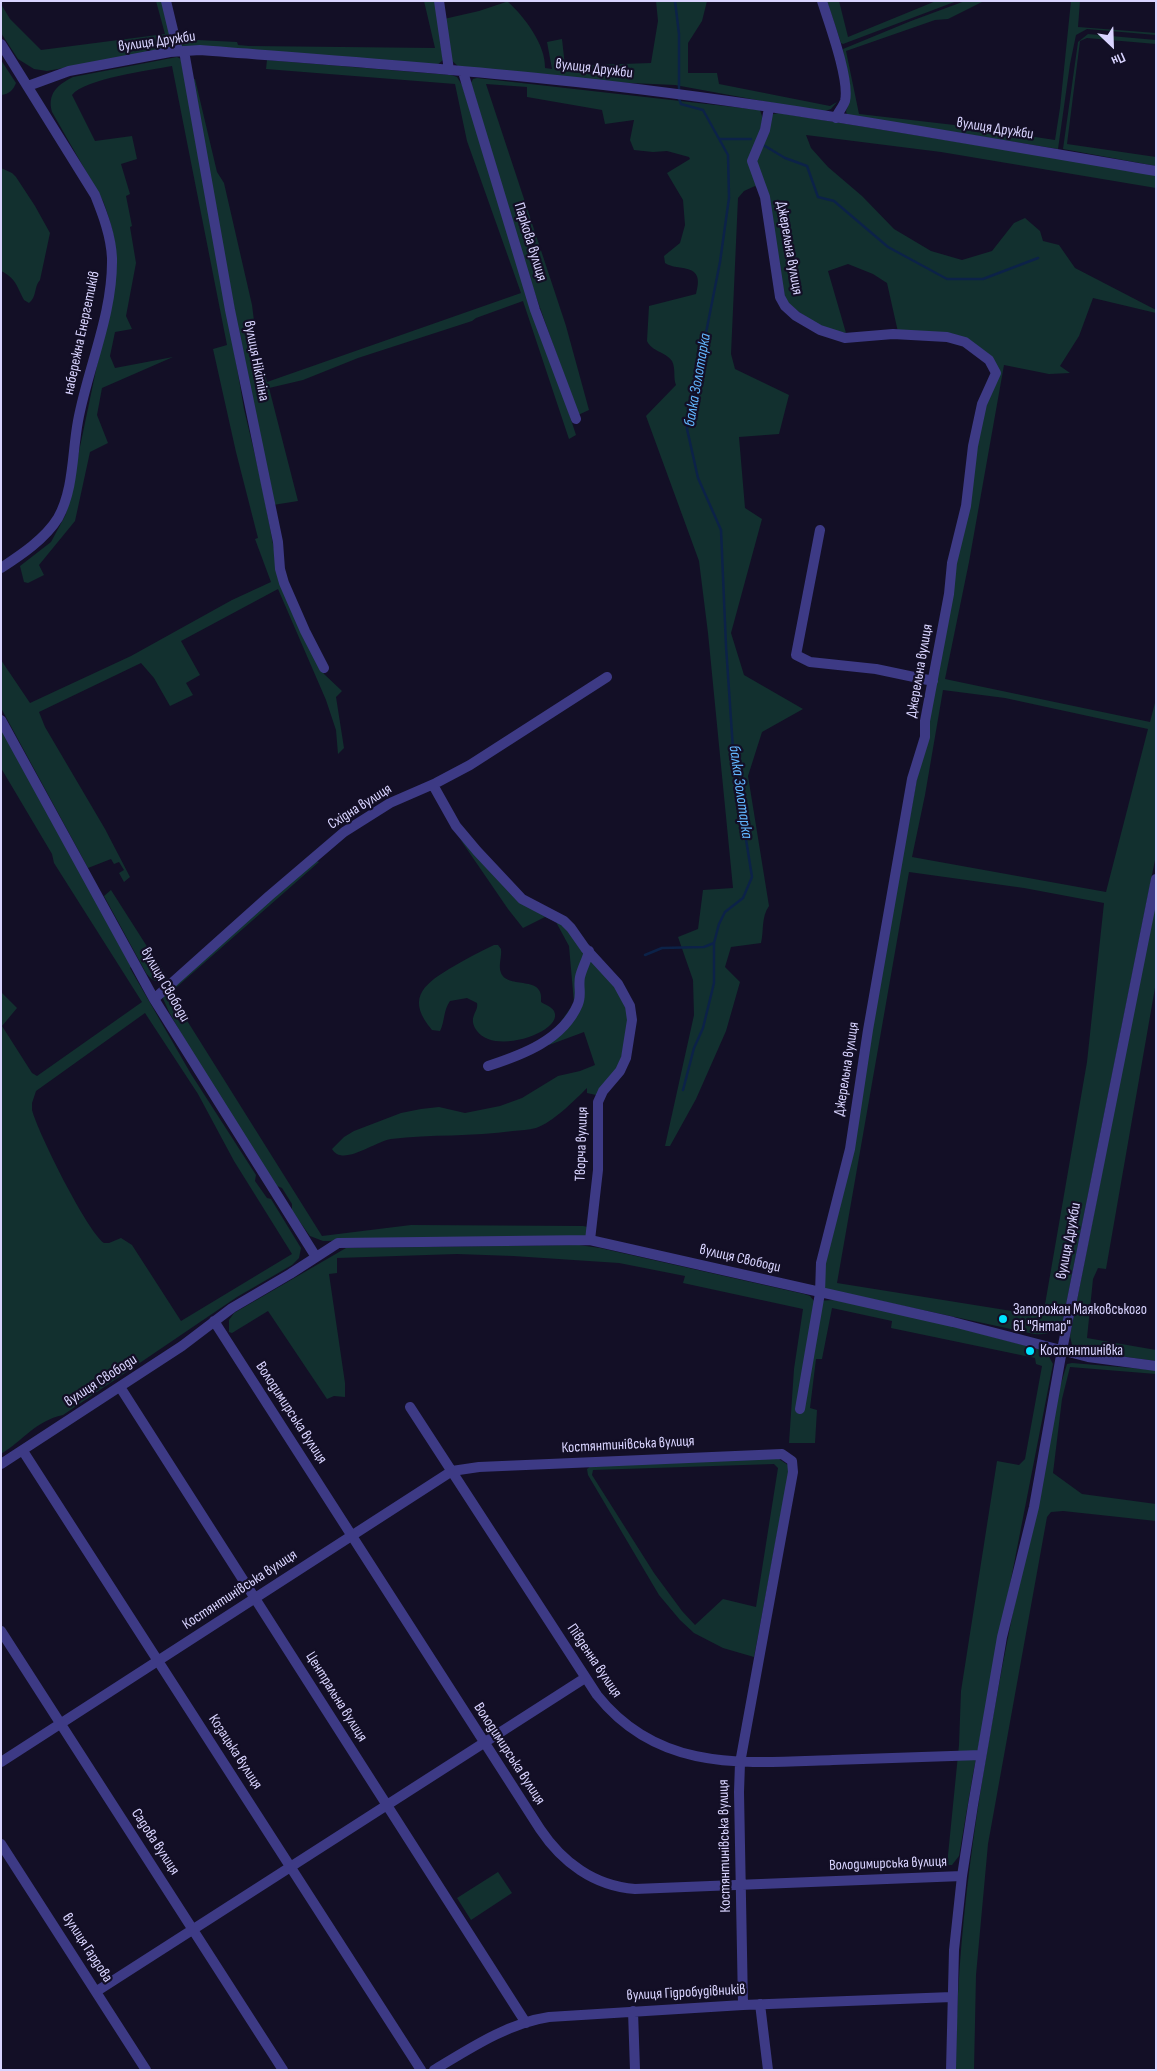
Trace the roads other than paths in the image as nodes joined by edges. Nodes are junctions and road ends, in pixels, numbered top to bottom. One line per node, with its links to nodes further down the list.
1 (166, 1): 5 (street, вулиця Нікітіна)
2 (439, 1): 6 (street)
3 (822, 1): 10 (street)
4 (1, 44): 8 (street, набережна Енергетиків)
5 (181, 51): 6 (street, вулиця Дружби); 8 (street, вулиця Дружби); 15 (street, вулиця Нікітіна)
6 (450, 70): 7 (street, вулиця Дружби)
7 (463, 72): 9 (street, вулиця Дружби); 12 (street, Паркова вулиця)
8 (28, 86): 14 (street, набережна Енергетиків)
9 (769, 108): 10 (street, вулиця Дружби); 17 (street, Джерельна вулиця)
10 (836, 118): 11 (street, вулиця Дружби)
11 (1156, 171)
12 (576, 418)
13 (820, 530): 17 (street)
14 (1, 568)
15 (324, 668)
16 (607, 676): 19 (street, Східна вулиця)
17 (933, 681): 26 (street, Джерельна вулиця)
18 (1, 720): 22 (street, вулиця Свободи)
19 (433, 785): 21 (street, Творча вулиця); 22 (street, Східна вулиця)
20 (1156, 879): 28 (street, вулиця Дружби)
21 (589, 951): 23 (street); 24 (street, Творча вулиця)
22 (154, 999): 25 (street, вулиця Свободи)
23 (488, 1066)
24 (590, 1240): 25 (street, вулиця Свободи); 26 (street, вулиця Свободи)
25 (316, 1257): 27 (street, вулиця Свободи)
26 (820, 1293): 28 (street, вулиця Свободи); 32 (street, Джерельна вулиця)
27 (214, 1322): 30 (street, вулиця Свободи); 36 (street, Володимирська вулиця)
28 (1062, 1350): 29 (street, вулиця Свободи); 43 (street, вулиця Дружби)
29 (1156, 1366)
30 (120, 1386): 33 (street, вулиця Свободи); 37 (street, Центральна вулиця)
31 (410, 1407): 35 (street, Південна вулиця)
32 (800, 1409)
33 (23, 1451): 34 (street, вулиця Свободи); 39 (street, Козацька вулиця)
34 (1, 1464)
35 (452, 1471): 36 (street, Костянтинівська вулиця); 40 (street, Південна вулиця); 45 (street, Костянтинівська вулиця)
36 (351, 1536): 37 (street, Костянтинівська вулиця); 42 (street, Володимирська вулиця)
37 (255, 1598): 39 (street, Костянтинівська вулиця); 46 (street, Центральна вулиця)
38 (1, 1631): 41 (street, Садова вулиця)
39 (158, 1660): 41 (street, Костянтинівська вулиця); 48 (street, Козацька вулиця)
40 (585, 1678): 42 (street); 45 (street, Південна вулиця)
41 (61, 1723): 44 (street, Костянтинівська вулиця); 51 (street, Садова вулиця)
42 (484, 1743): 46 (street); 50 (street, Володимирська вулиця)
43 (981, 1756): 45 (street, Південна вулиця); 49 (street, вулиця Дружби)
44 (1, 1762)
45 (740, 1763): 50 (street, Костянтинівська вулиця)
46 (386, 1805): 48 (street); 57 (street, Центральна вулиця)
47 (1, 1844): 52 (street, вулиця Гардова)
48 (291, 1867): 51 (street); 60 (street, Козацька вулиця)
49 (962, 1876): 50 (street, Володимирська вулиця); 53 (street, вулиця Дружби)
50 (741, 1885): 55 (street, Костянтинівська вулиця)
51 (193, 1929): 52 (street); 59 (street, Садова вулиця)
52 (97, 1992): 58 (street, вулиця Гардова)
53 (952, 1997): 54 (street, вулиця Гідробудівників); 64 (street, вулиця Дружби)
54 (760, 2004): 55 (street, вулиця Гідробудівників); 63 (street)
55 (743, 2005): 56 (street, вулиця Гідробудівників)
56 (633, 2011): 57 (street, вулиця Гідробудівників); 62 (street)
57 (526, 2023): 61 (street, вулиця Гідробудівників)
58 (146, 2070)
59 (283, 2070)
60 (421, 2070)
61 (434, 2070)
62 (635, 2070)
63 (768, 2070)
64 (951, 2070)

